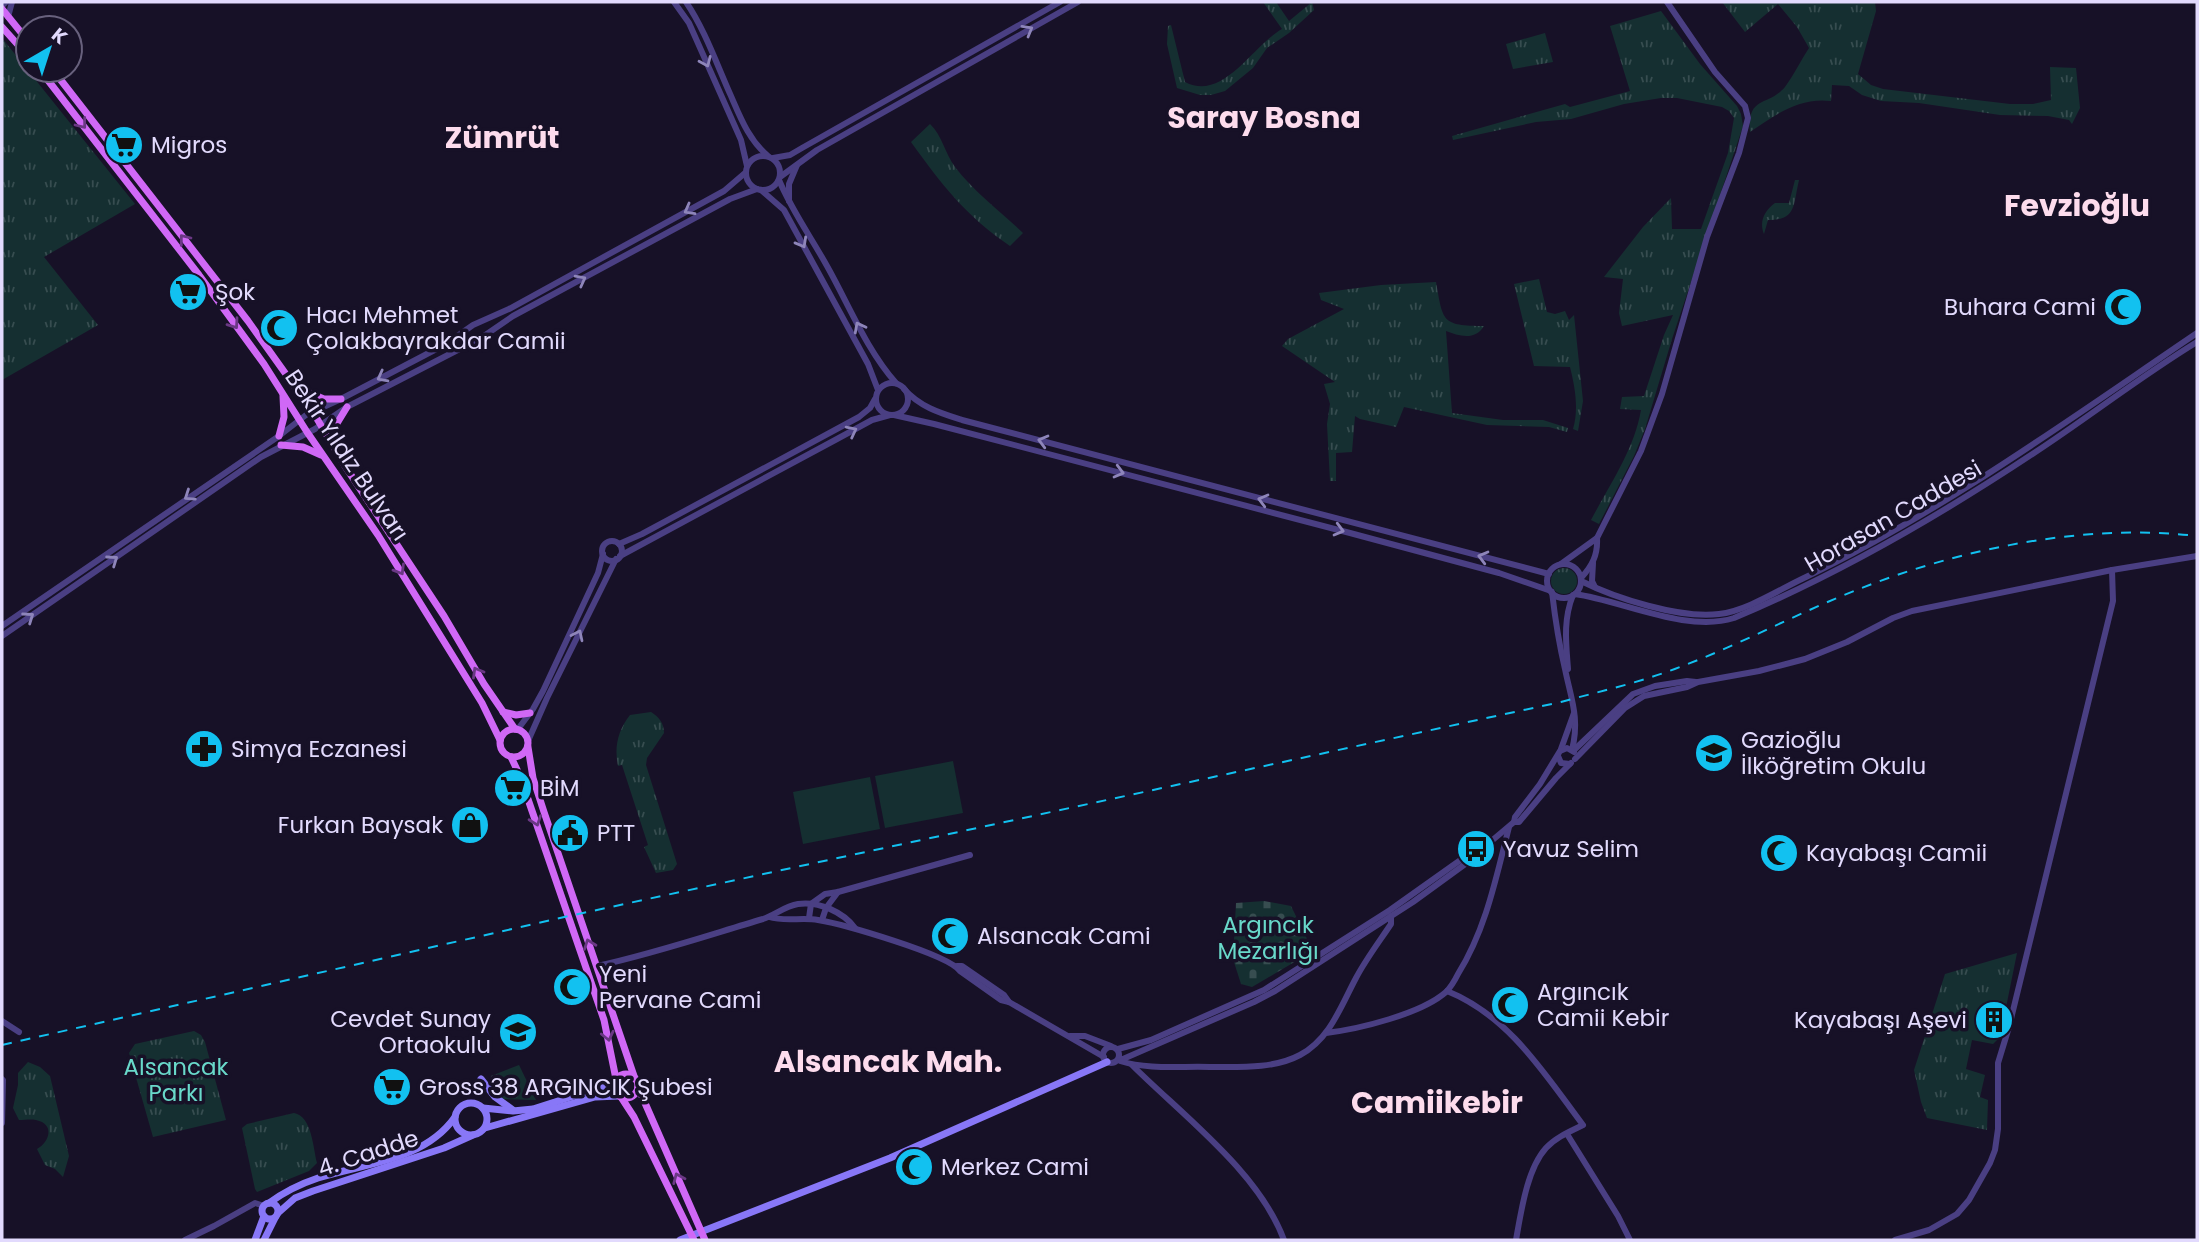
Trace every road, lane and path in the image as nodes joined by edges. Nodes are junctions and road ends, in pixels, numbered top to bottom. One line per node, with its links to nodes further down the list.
1 (6, 2): 8 (street)
2 (12, 2): 9 (street)
3 (674, 2): 15 (street, one-way to 15)
4 (685, 2): 13 (street)
5 (1060, 2): 13 (street)
6 (1078, 2): 14 (street, one-way to 6)
7 (1667, 2): 42 (street)
8 (2, 7): 9 (main road)
9 (8, 17): 10 (main road)
10 (14, 24)
11 (51, 84): 29 (main road, Bekir Yıldız Bulvarı, one-way to 29)
12 (64, 84): 26 (main road, Bekir Yıldız Bulvarı, one-way to 12)
13 (770, 157): 15 (street); 16 (street)
14 (799, 162): 16 (street); 18 (street)
15 (746, 169): 17 (street); 19 (street, one-way to 19)
16 (779, 178): 17 (street); 18 (street)
17 (759, 190): 21 (street, one-way to 17); 28 (street, one-way to 28)
18 (789, 203): 25 (street, one-way to 18)
19 (483, 320): 20 (street); 21 (street)
20 (473, 325): 23 (street); 30 (street, one-way to 30)
21 (489, 333): 23 (street)
22 (2197, 333): 52 (street, Horasan Caddesi)
23 (481, 338): 32 (street)
24 (2197, 342): 54 (street, Horasan Caddesi)
25 (896, 383): 27 (street); 28 (street)
26 (293, 386): 30 (main road); 33 (main road, Bekir Yıldız Bulvarı)
27 (904, 389): 34 (street); 50 (street, one-way to 27)
28 (878, 390): 31 (street)
29 (283, 396): 35 (main road, Bekir Yıldız Bulvarı); 38 (main road)
30 (341, 399): 33 (street)
31 (875, 399): 34 (street); 43 (street)
32 (346, 407): 36 (street); 40 (main road)
33 (313, 412): 35 (street); 36 (main road, Bekir Yıldız Bulvarı)
34 (892, 415): 46 (street, one-way to 34); 53 (street, one-way to 53)
35 (299, 421): 37 (main road, Bekir Yıldız Bulvarı); 38 (street)
36 (321, 425): 37 (street); 40 (main road, Bekir Yıldız Bulvarı)
37 (307, 432): 39 (street); 41 (main road, Bekir Yıldız Bulvarı)
38 (279, 436): 55 (street, one-way to 55)
39 (281, 445): 41 (main road); 56 (street, one-way to 39)
40 (335, 449): 60 (main road, Bekir Yıldız Bulvarı, one-way to 40)
41 (322, 455): 65 (main road, Bekir Yıldız Bulvarı, one-way to 65)
42 (1597, 538): 47 (street); 48 (street)
43 (618, 544): 44 (street); 46 (street)
44 (603, 554): 46 (street); 61 (street)
45 (2197, 556): 49 (street)
46 (618, 558): 66 (street, one-way to 46)
47 (1594, 561): 51 (street); 52 (street)
48 (1560, 564): 50 (street); 51 (street)
49 (2112, 570): 57 (street); 115 (street)
50 (1549, 575): 53 (street)
51 (1581, 580): 52 (street, Horasan Caddesi); 54 (street)
52 (1596, 589)
53 (1552, 592): 54 (street); 58 (street)
54 (1574, 594): 58 (street)
55 (2, 626)
56 (2, 636)
57 (1698, 682): 64 (street); 70 (street)
58 (1569, 685): 59 (street)
59 (1575, 708): 62 (street); 68 (street)
60 (502, 711): 61 (main road); 63 (main road, Bekir Yıldız Bulvarı)
61 (530, 713): 63 (street)
62 (1576, 727): 64 (street); 67 (street)
63 (516, 729): 65 (main road); 66 (main road)
64 (1590, 736): 67 (street)
65 (500, 740): 69 (main road)
66 (528, 744): 69 (main road); 81 (main road, one-way to 66)
67 (1573, 750): 68 (street); 70 (street)
68 (1559, 753): 70 (street); 71 (street)
69 (510, 757): 93 (main road, one-way to 93)
70 (1573, 761): 71 (street)
71 (1511, 825): 72 (street); 82 (street)
72 (1482, 849): 77 (street); 87 (street)
73 (970, 855): 74 (street)
74 (838, 892): 75 (street); 76 (street)
75 (811, 904): 76 (street); 78 (street); 79 (street)
76 (823, 907): 79 (street); 80 (street)
77 (1391, 916): 85 (street); 89 (street)
78 (769, 917): 79 (street); 81 (street)
79 (816, 919): 80 (street)
80 (856, 930): 86 (street)
81 (597, 967): 94 (main road)
82 (1447, 991): 85 (street); 101 (street)
83 (2, 1021): 84 (street)
84 (19, 1032)
85 (1326, 1033): 90 (street)
86 (1068, 1036): 87 (street); 88 (street)
87 (1115, 1048): 88 (street); 89 (street)
88 (1105, 1060): 89 (street); 106 (main road)
89 (1118, 1060): 90 (street)
90 (1132, 1065): 112 (street)
91 (2, 1079): 99 (street)
92 (481, 1079): 97 (main road)
93 (615, 1081): 94 (main road); 95 (main road); 97 (main road)
94 (636, 1083): 95 (main road); 106 (main road, one-way to 94)
95 (620, 1096): 100 (main road); 107 (main road)
96 (483, 1108): 97 (main road); 98 (main road); 100 (main road)
97 (513, 1111)
98 (455, 1117): 102 (main road); 103 (main road, 4. Cadde)
99 (2, 1124)
100 (485, 1128): 102 (main road)
101 (1567, 1134): 113 (street); 114 (street)
102 (473, 1135): 104 (main road, 4. Cadde)
103 (266, 1205): 104 (main road); 105 (main road); 108 (street)
104 (277, 1215): 105 (main road); 110 (main road, 4. Cadde)
105 (264, 1216): 109 (main road)
106 (703, 1237): 107 (main road)
107 (693, 1238): 111 (main road)
108 (185, 1240)
109 (255, 1240)
110 (264, 1240)
111 (680, 1240)
112 (1284, 1240)
113 (1516, 1240)
114 (1630, 1240)
115 (1895, 1240)

